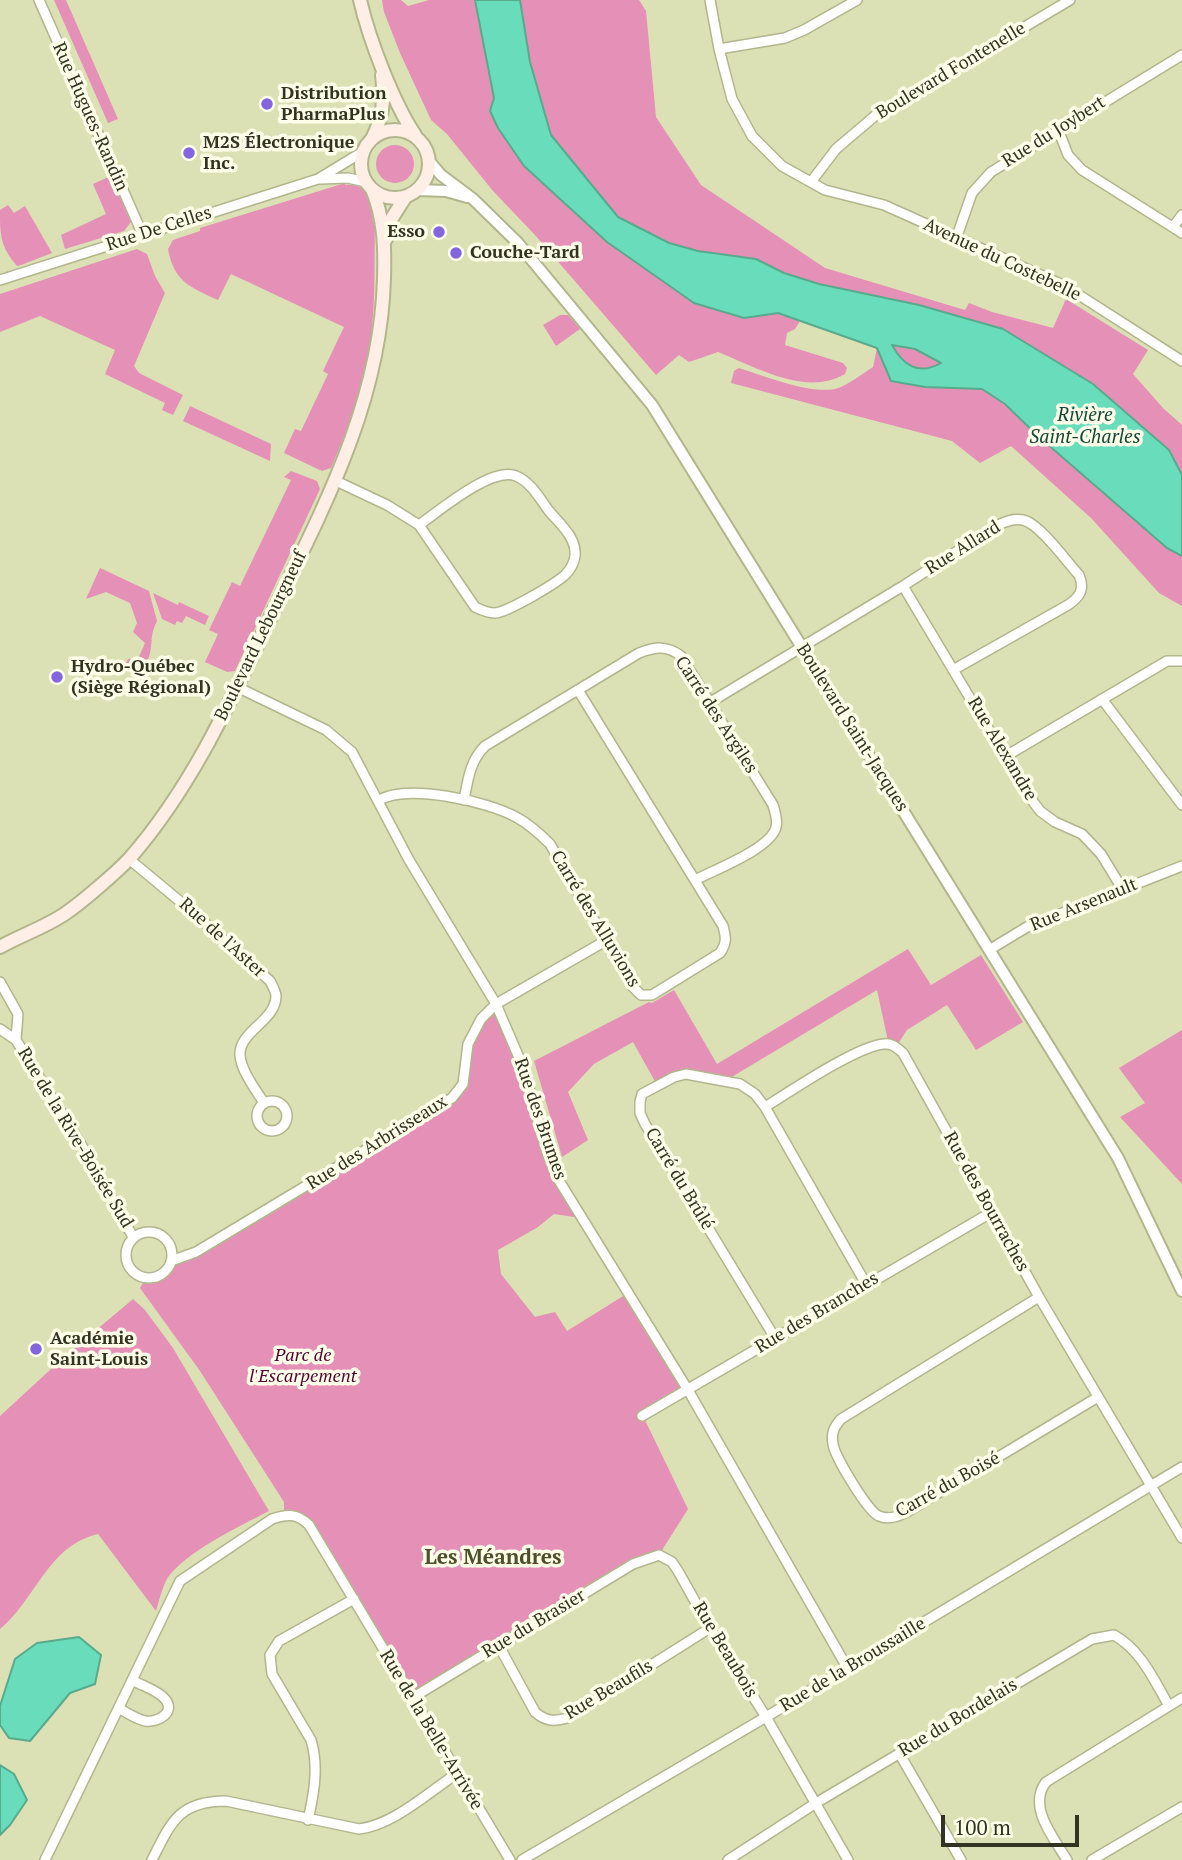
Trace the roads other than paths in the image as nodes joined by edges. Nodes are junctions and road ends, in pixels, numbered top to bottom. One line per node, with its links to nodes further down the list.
1 (39, 0): 21 (street, Rue Hugues-Randin)
2 (360, 0): 8 (main road)
3 (710, 0): 6 (street, Avenue du Costebelle)
4 (857, 0): 6 (street)
5 (1070, 0): 15 (street, Boulevard Fontenelle)
6 (719, 49): 15 (street, Avenue du Costebelle)
7 (1182, 55): 9 (street, Rue du Joybert)
8 (380, 61): 10 (main road); 11 (main road)
9 (1058, 129): 20 (street); 23 (street, Rue du Joybert)
10 (415, 136): 11 (main road); 13 (main road)
11 (371, 140): 12 (main road)
12 (363, 151): 14 (street, Rue De Celles); 16 (main road)
13 (429, 161): 17 (main road); 18 (street, Boulevard Saint-Jacques)
14 (318, 179): 16 (street, Rue De Celles); 21 (street, Rue De Celles)
15 (811, 182): 23 (street, Avenue du Costebelle)
16 (369, 186): 17 (main road); 24 (main road, Boulevard Lebourgneuf)
17 (412, 193): 18 (street); 24 (main road, Boulevard Lebourgneuf)
18 (473, 199): 30 (street, Boulevard Saint-Jacques)
19 (1182, 215): 20 (street)
20 (1173, 227): 22 (street)
21 (142, 233): 25 (street, Rue De Celles)
22 (1182, 233)
23 (957, 236): 26 (street, Avenue du Costebelle)
24 (385, 243): 27 (main road, Boulevard Lebourgneuf)
25 (0, 280)
26 (1182, 360)
27 (336, 481): 28 (street); 33 (main road, Boulevard Lebourgneuf)
28 (419, 525): 28 (street)
29 (904, 586): 30 (street, Rue Allard); 32 (street, Rue Alexandre); 32 (street, Rue Allard)
30 (802, 647): 36 (street, Rue Allard); 47 (street, Boulevard Saint-Jacques)
31 (1182, 661): 35 (street)
32 (953, 670): 37 (street, Rue Alexandre)
33 (237, 687): 39 (street, Rue des Brumes); 41 (main road, Boulevard Lebourgneuf)
34 (578, 690): 36 (street, Carré des Argiles); 38 (street, Carré des Argiles); 43 (street, Carré des Alluvions)
35 (1102, 699): 37 (street); 40 (street)
36 (709, 703): 43 (street, Carré des Argiles)
37 (1006, 756): 44 (street, Rue Alexandre)
38 (464, 800): 39 (street, Carré des Alluvions); 45 (street, Carré des Alluvions)
39 (378, 802): 49 (street, Rue des Brumes)
40 (1182, 805)
41 (129, 859): 46 (main road, Boulevard Lebourgneuf); 52 (street, Rue de l'Aster)
42 (1182, 866): 44 (street, Rue Arsenault)
43 (695, 880): 45 (street, Carré des Alluvions)
44 (1123, 890): 47 (street, Rue Arsenault)
45 (607, 940): 49 (street, Rue des Arbrisseaux)
46 (0, 947)
47 (989, 950): 58 (street, Boulevard Saint-Jacques)
48 (0, 982): 51 (street, Rue de la Rive-Boisée Sud)
49 (496, 1004): 56 (street, Rue des Arbrisseaux); 61 (street, Rue des Brumes)
50 (0, 1029): 51 (street, Rue de la Rive-Boisée Sud)
51 (16, 1040): 55 (street, Rue de la Rive-Boisée Sud)
52 (264, 1103)
53 (765, 1107): 54 (street, Rue des Bourraches); 57 (street, Carré du Brûlé); 60 (street, Carré du Brûlé)
54 (992, 1212): 57 (street, Rue des Branches); 59 (street, Rue des Bourraches)
55 (133, 1237): 56 (street); 56 (street)
56 (171, 1261)
57 (866, 1284): 60 (street, Rue des Branches)
58 (1182, 1291)
59 (1039, 1297): 62 (street, Rue des Bourraches); 62 (street, Carré du Boisé)
60 (775, 1338): 61 (street, Rue des Branches)
61 (688, 1390): 63 (street, Rue des Branches); 71 (street, Rue des Brumes)
62 (1098, 1397): 65 (street, Rue des Bourraches)
63 (642, 1416)
64 (1182, 1467): 65 (street, Rue de la Broussaille)
65 (1150, 1485): 66 (street); 71 (street, Rue de la Broussaille)
66 (1182, 1538)
67 (659, 1555): 69 (street, Rue Beaubois); 70 (street, Rue du Brasier)
68 (354, 1599): 72 (street, Rue de la Belle-Arrivée); 73 (street, Rue de la Belle-Arrivée); 82 (street)
69 (710, 1628): 70 (street, Rue Beaufils); 77 (street, Rue Beaubois)
70 (499, 1646): 73 (street, Rue du Brasier)
71 (848, 1668): 77 (street, Rue de la Broussaille)
72 (134, 1681): 76 (street); 76 (street)
73 (412, 1698): 79 (street, Rue de la Belle-Arrivée)
74 (1182, 1698): 75 (street)
75 (1169, 1706): 78 (street, Rue du Bordelais); 90 (street)
76 (120, 1709): 84 (street)
77 (766, 1717): 80 (street, Rue Beaubois); 87 (street, Rue de la Broussaille)
78 (899, 1753): 80 (street, Rue du Bordelais); 89 (street)
79 (456, 1774): 82 (street); 86 (street, Rue de la Belle-Arrivée)
80 (816, 1803): 83 (street, Rue du Bordelais); 88 (street, Rue Beaubois)
81 (1182, 1807): 91 (street)
82 (308, 1820): 85 (street)
83 (730, 1859)
84 (46, 1860)
85 (152, 1860)
86 (510, 1860)
87 (522, 1860)
88 (848, 1860)
89 (961, 1860)
90 (1067, 1860)
91 (1092, 1860)

